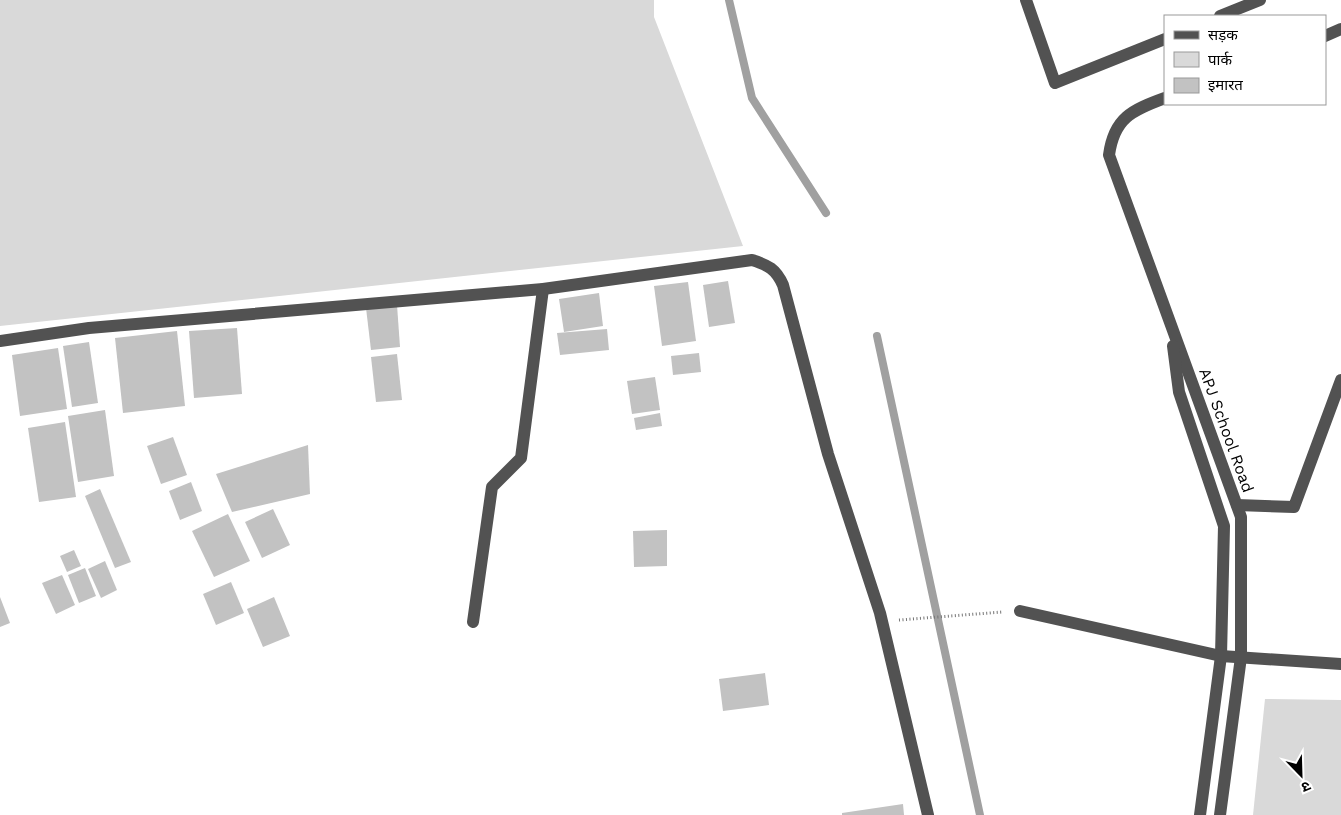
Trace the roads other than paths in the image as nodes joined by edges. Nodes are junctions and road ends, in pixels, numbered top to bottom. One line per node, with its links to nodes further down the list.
1 (1026, 0): 6 (street)
2 (1260, 0): 3 (street)
3 (1222, 15)
4 (1341, 29): 5 (street)
5 (1326, 36)
6 (1164, 39)
7 (1164, 98): 9 (street, APJ School Road)
8 (543, 289): 10 (street); 14 (street); 18 (street)
9 (1170, 324): 12 (street, APJ School Road); 15 (street)
10 (0, 341)
11 (1341, 380): 12 (street)
12 (1237, 505): 16 (street, APJ School Road)
13 (1020, 611): 15 (street)
14 (473, 622)
15 (1221, 656): 16 (street); 19 (street)
16 (1241, 657): 17 (street); 20 (street, APJ School Road)
17 (1341, 664)
18 (928, 815)
19 (1200, 815)
20 (1220, 815)

